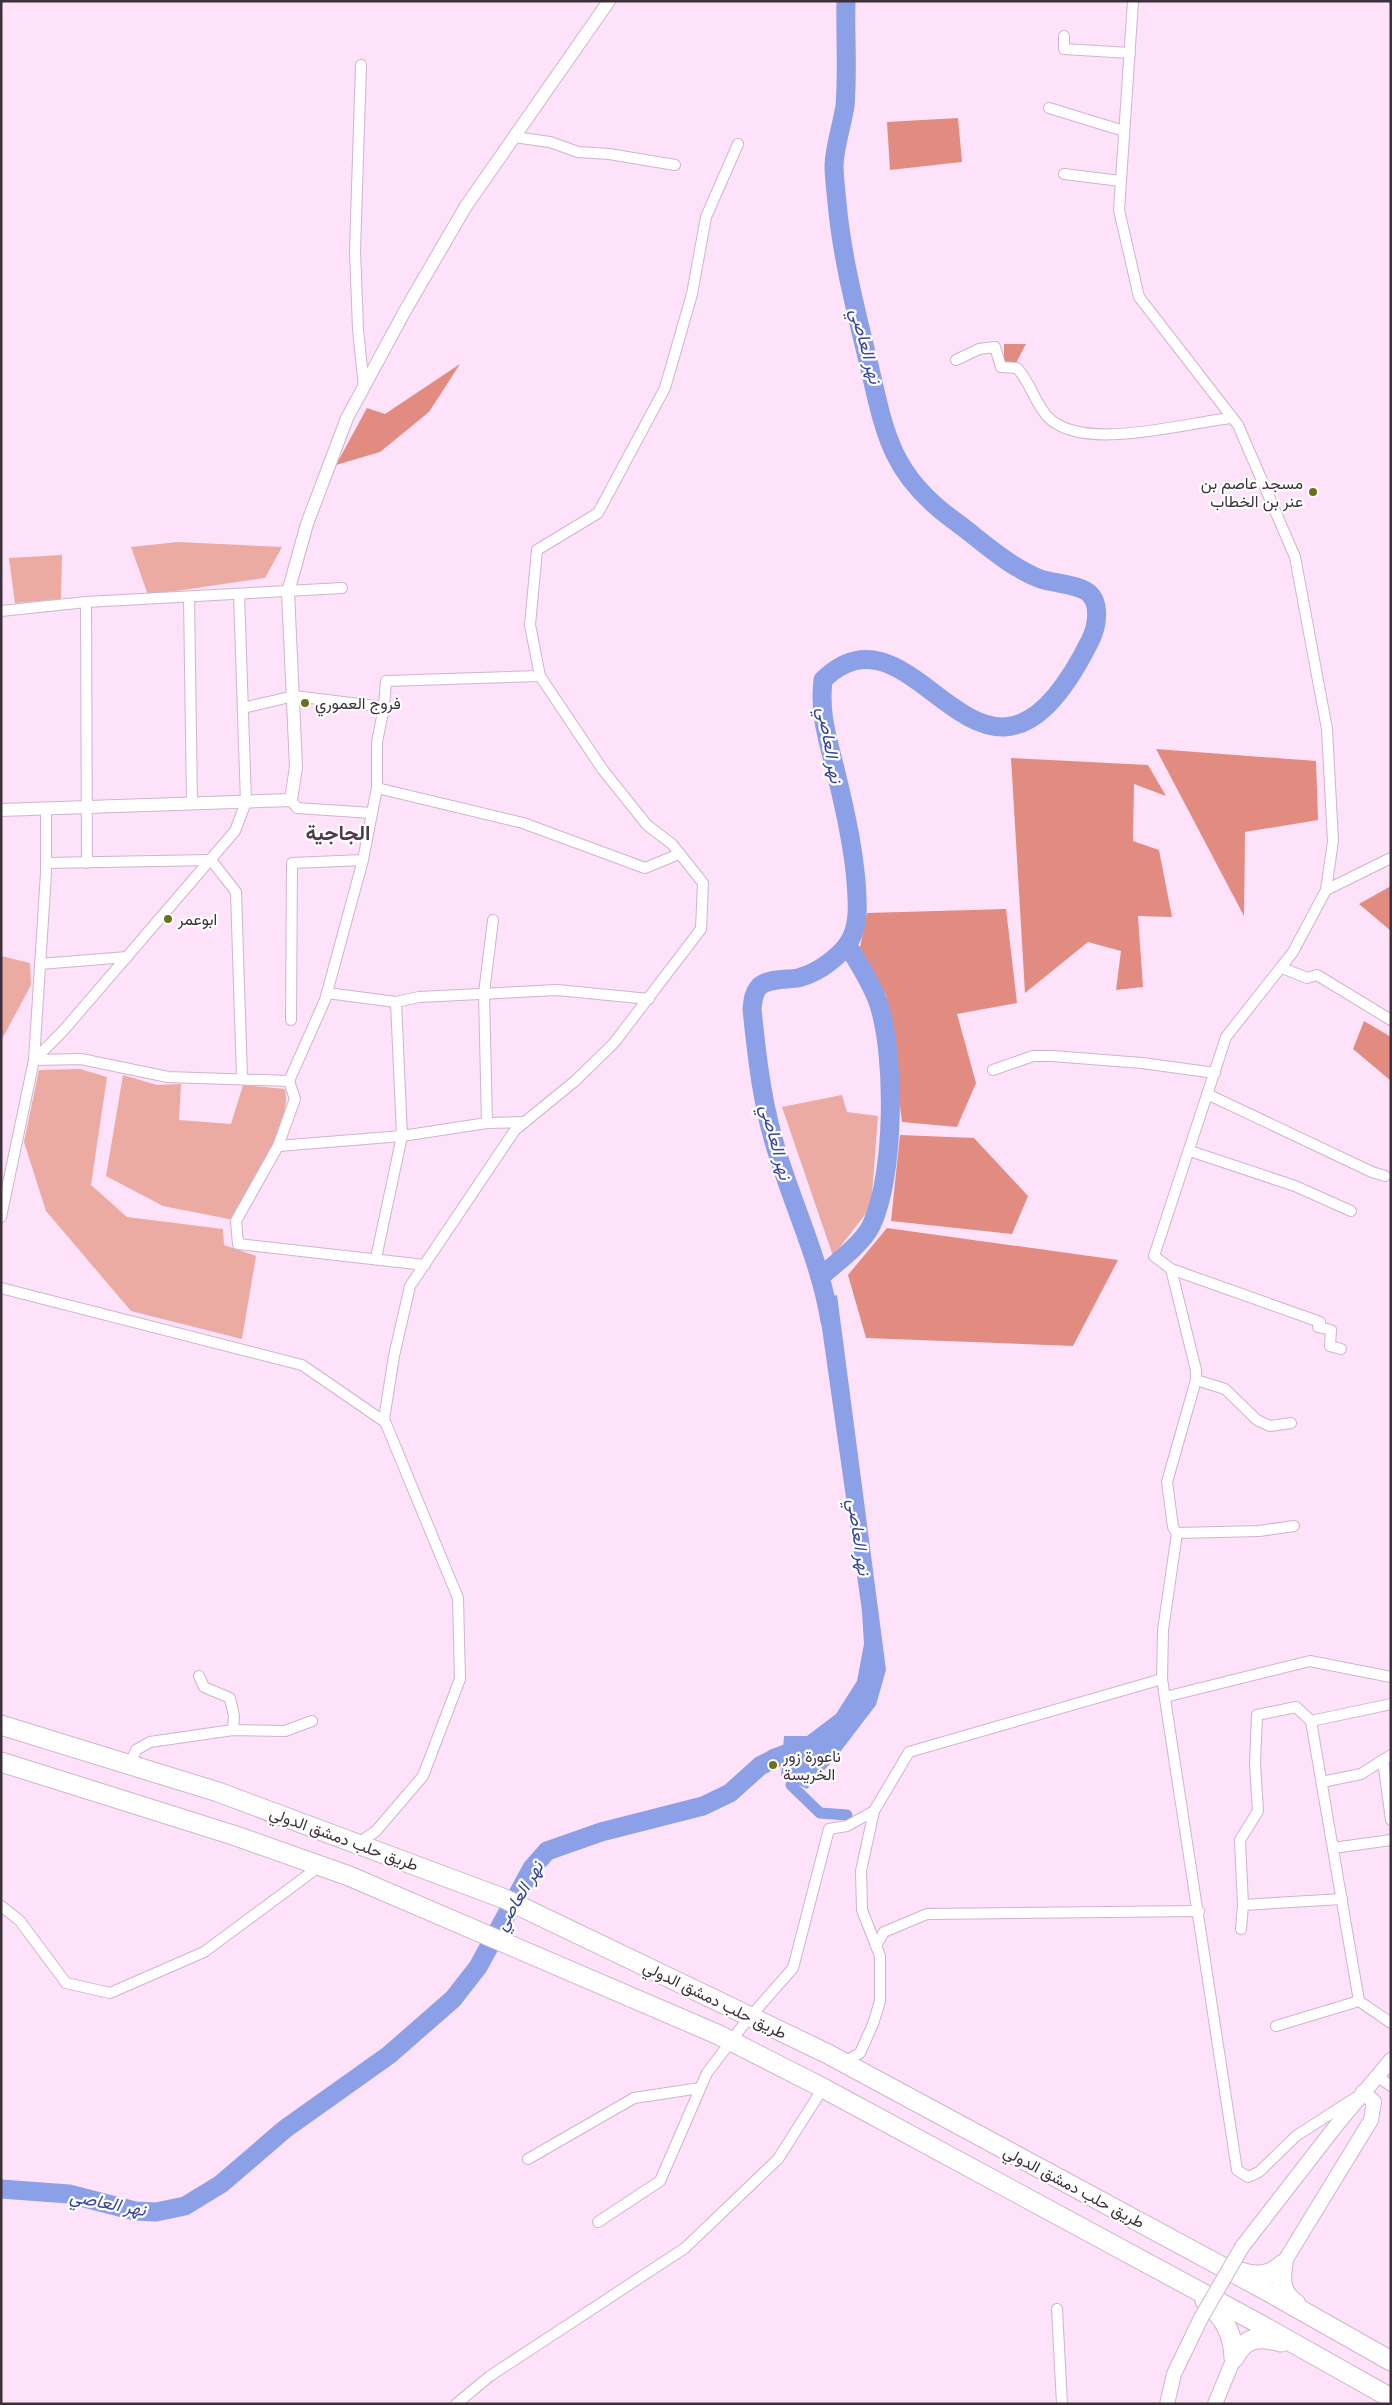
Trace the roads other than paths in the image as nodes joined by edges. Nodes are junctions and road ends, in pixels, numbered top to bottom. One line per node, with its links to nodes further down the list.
1 (609, 1): 8 (street)
2 (1133, 1): 4 (street)
3 (1064, 36): 4 (street)
4 (1130, 53): 7 (street)
5 (361, 65): 14 (street)
6 (1049, 108): 7 (street)
7 (1124, 131): 12 (street)
8 (514, 137): 10 (street); 14 (street)
9 (738, 144): 22 (street)
10 (675, 165)
11 (1064, 174): 12 (street)
12 (1121, 181): 15 (street)
13 (956, 360): 15 (street)
14 (364, 388): 17 (street)
15 (1232, 418): 40 (street)
16 (342, 588): 17 (street)
17 (288, 592): 18 (street); 23 (street)
18 (239, 594): 19 (street); 25 (street)
19 (189, 597): 20 (street); 29 (street)
20 (86, 602): 21 (street); 30 (street)
21 (1, 611)
22 (540, 676): 24 (street); 34 (street)
23 (294, 696): 24 (street); 25 (street); 27 (street)
24 (384, 706): 26 (street)
25 (243, 708): 28 (street)
26 (377, 788): 33 (street); 34 (street)
27 (291, 800): 28 (street); 33 (street)
28 (246, 802): 29 (street); 36 (street)
29 (192, 804): 30 (street)
30 (87, 808): 31 (street); 39 (street)
31 (46, 809): 32 (street); 38 (street)
32 (1, 810)
33 (372, 813): 37 (street)
34 (679, 854): 47 (street)
35 (1391, 858): 40 (street)
36 (211, 860): 39 (street); 42 (street); 54 (street)
37 (363, 860): 45 (street); 49 (street)
38 (46, 864): 39 (street); 43 (street)
39 (87, 864)
40 (1326, 890): 44 (street)
41 (493, 920): 46 (street)
42 (127, 957): 43 (street); 51 (street)
43 (40, 964): 51 (street)
44 (1282, 968): 50 (street); 53 (street)
45 (327, 993): 48 (street); 55 (street)
46 (484, 994): 47 (street); 48 (street); 58 (street)
47 (649, 999): 57 (street)
48 (396, 1002): 59 (street)
49 (291, 1020)
50 (1391, 1020)
51 (34, 1060): 54 (street); 64 (street)
52 (993, 1070): 53 (street)
53 (1215, 1073): 56 (street)
54 (242, 1078): 55 (street)
55 (289, 1081): 60 (street)
56 (1207, 1094): 61 (street); 62 (street)
57 (524, 1122): 58 (street); 66 (street)
58 (487, 1123): 59 (street)
59 (402, 1136): 60 (street); 65 (street)
60 (278, 1146): 65 (street)
61 (1190, 1150): 63 (street); 67 (street)
62 (1385, 1176)
63 (1351, 1211)
64 (1, 1217)
65 (376, 1258): 66 (street)
66 (425, 1265): 71 (street)
67 (1171, 1269): 69 (street); 70 (street)
68 (1, 1288): 71 (street)
69 (1340, 1349)
70 (1196, 1380): 72 (street); 74 (street)
71 (385, 1422): 92 (street)
72 (1291, 1423)
73 (1294, 1526): 74 (street)
74 (1177, 1533): 77 (street)
75 (198, 1676): 83 (street)
76 (1391, 1676): 78 (street)
77 (1162, 1679): 78 (street); 88 (street)
78 (1165, 1696): 98 (street)
79 (1391, 1704): 81 (street)
80 (312, 1721): 83 (street)
81 (1311, 1721): 87 (street); 97 (street)
82 (1, 1725): 86 (highway, طريق حلب دمشق الدولي)
83 (233, 1730): 86 (street)
84 (1387, 1758): 87 (street); 89 (street)
85 (1, 1762): 94 (highway, طريق حلب دمشق الدولي)
86 (130, 1764): 92 (highway, طريق حلب دمشق الدولي)
87 (1322, 1782): 93 (street)
88 (874, 1811): 100 (street); 102 (street)
89 (1390, 1816): 90 (street)
90 (1391, 1820)
91 (1391, 1840): 93 (street)
92 (357, 1844): 102 (highway, طريق حلب دمشق الدولي)
93 (1333, 1848): 95 (street)
94 (320, 1866): 96 (street); 105 (highway, طريق حلب دمشق الدولي)
95 (1342, 1899): 97 (street); 101 (street)
96 (1, 1906)
97 (1243, 1906): 99 (street)
98 (1198, 1911): 100 (street); 112 (street)
99 (1241, 1929)
100 (876, 1946): 107 (street)
101 (1359, 2001): 103 (street); 104 (street)
102 (750, 2016): 105 (street); 107 (highway, طريق حلب دمشق الدولي)
103 (1391, 2023)
104 (1276, 2026)
105 (731, 2041): 110 (street); 111 (highway, طريق حلب دمشق الدولي)
106 (1391, 2060): 108 (main road)
107 (844, 2062): 115 (highway, طريق حلب دمشق الدولي)
108 (1377, 2076): 109 (street); 112 (main road)
109 (1391, 2086)
110 (700, 2088): 113 (street); 114 (street)
111 (823, 2088): 117 (highway, طريق حلب دمشق الدولي); 124 (street)
112 (1363, 2092): 116 (main road); 126 (main road, bridge)
113 (528, 2159)
114 (598, 2222)
115 (1214, 2263): 116 (highway); 119 (highway, طريق حلب دمشق الدولي)
116 (1283, 2264): 119 (highway)
117 (1178, 2280): 120 (highway, طريق حلب دمشق الدولي); 121 (highway)
118 (1057, 2309): 125 (street)
119 (1317, 2320): 122 (highway, طريق حلب دمشق الدولي)
120 (1301, 2348): 121 (highway); 123 (highway, طريق حلب دمشق الدولي)
121 (1234, 2358): 127 (main road)
122 (1391, 2361)
123 (1391, 2398)
124 (456, 2404)
125 (1062, 2404)
126 (1166, 2404)
127 (1215, 2404)

